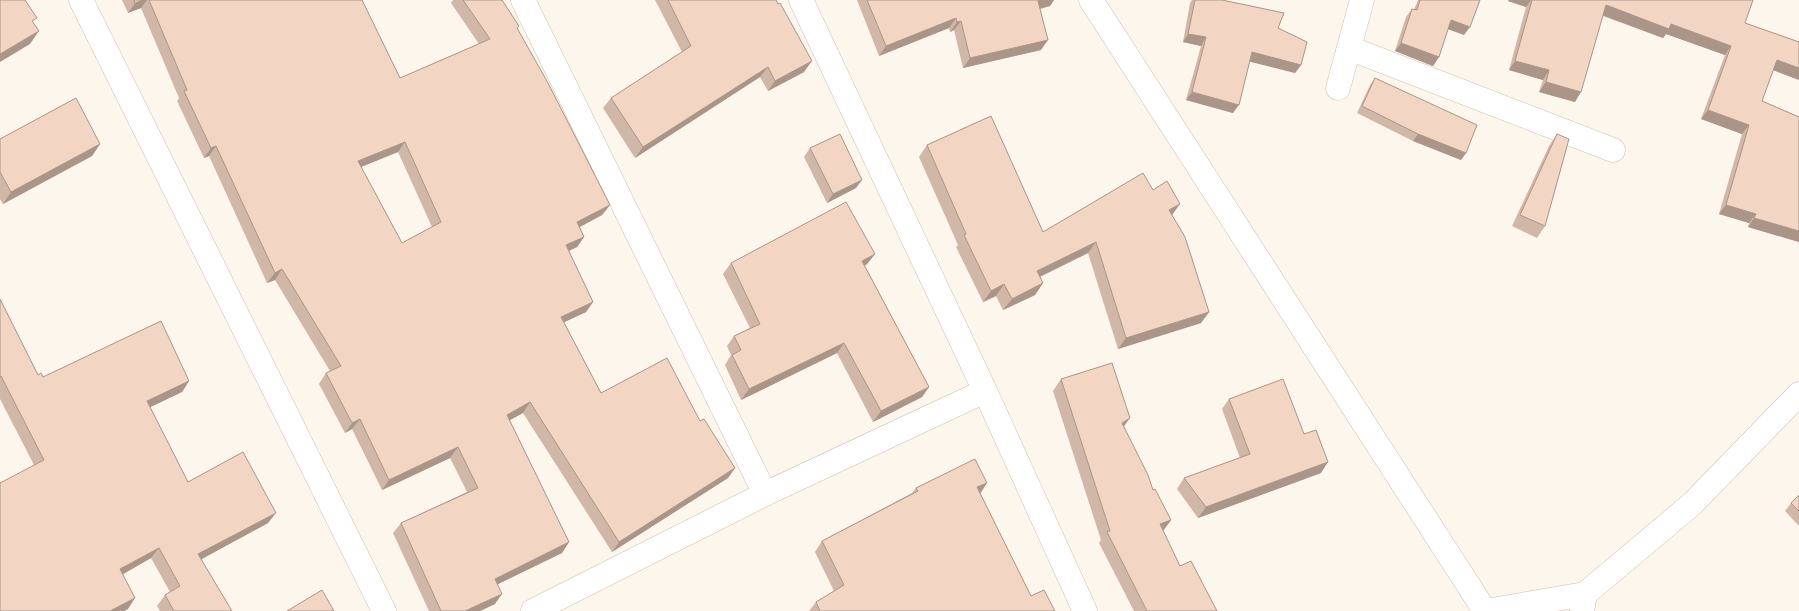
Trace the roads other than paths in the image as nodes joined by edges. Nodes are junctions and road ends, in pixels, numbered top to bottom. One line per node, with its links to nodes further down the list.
1 (81, 0): 13 (street)
2 (523, 0): 11 (street)
3 (801, 0): 9 (street)
4 (1091, 0): 16 (street)
5 (1362, 0): 6 (street)
6 (1349, 48): 7 (street); 8 (street)
7 (1338, 88)
8 (1613, 150)
9 (985, 390): 11 (street); 15 (street)
10 (1799, 394): 12 (street)
11 (765, 494): 14 (street)
12 (1584, 603): 16 (street)
13 (384, 611)
14 (533, 611)
15 (1085, 611)
16 (1486, 611)

